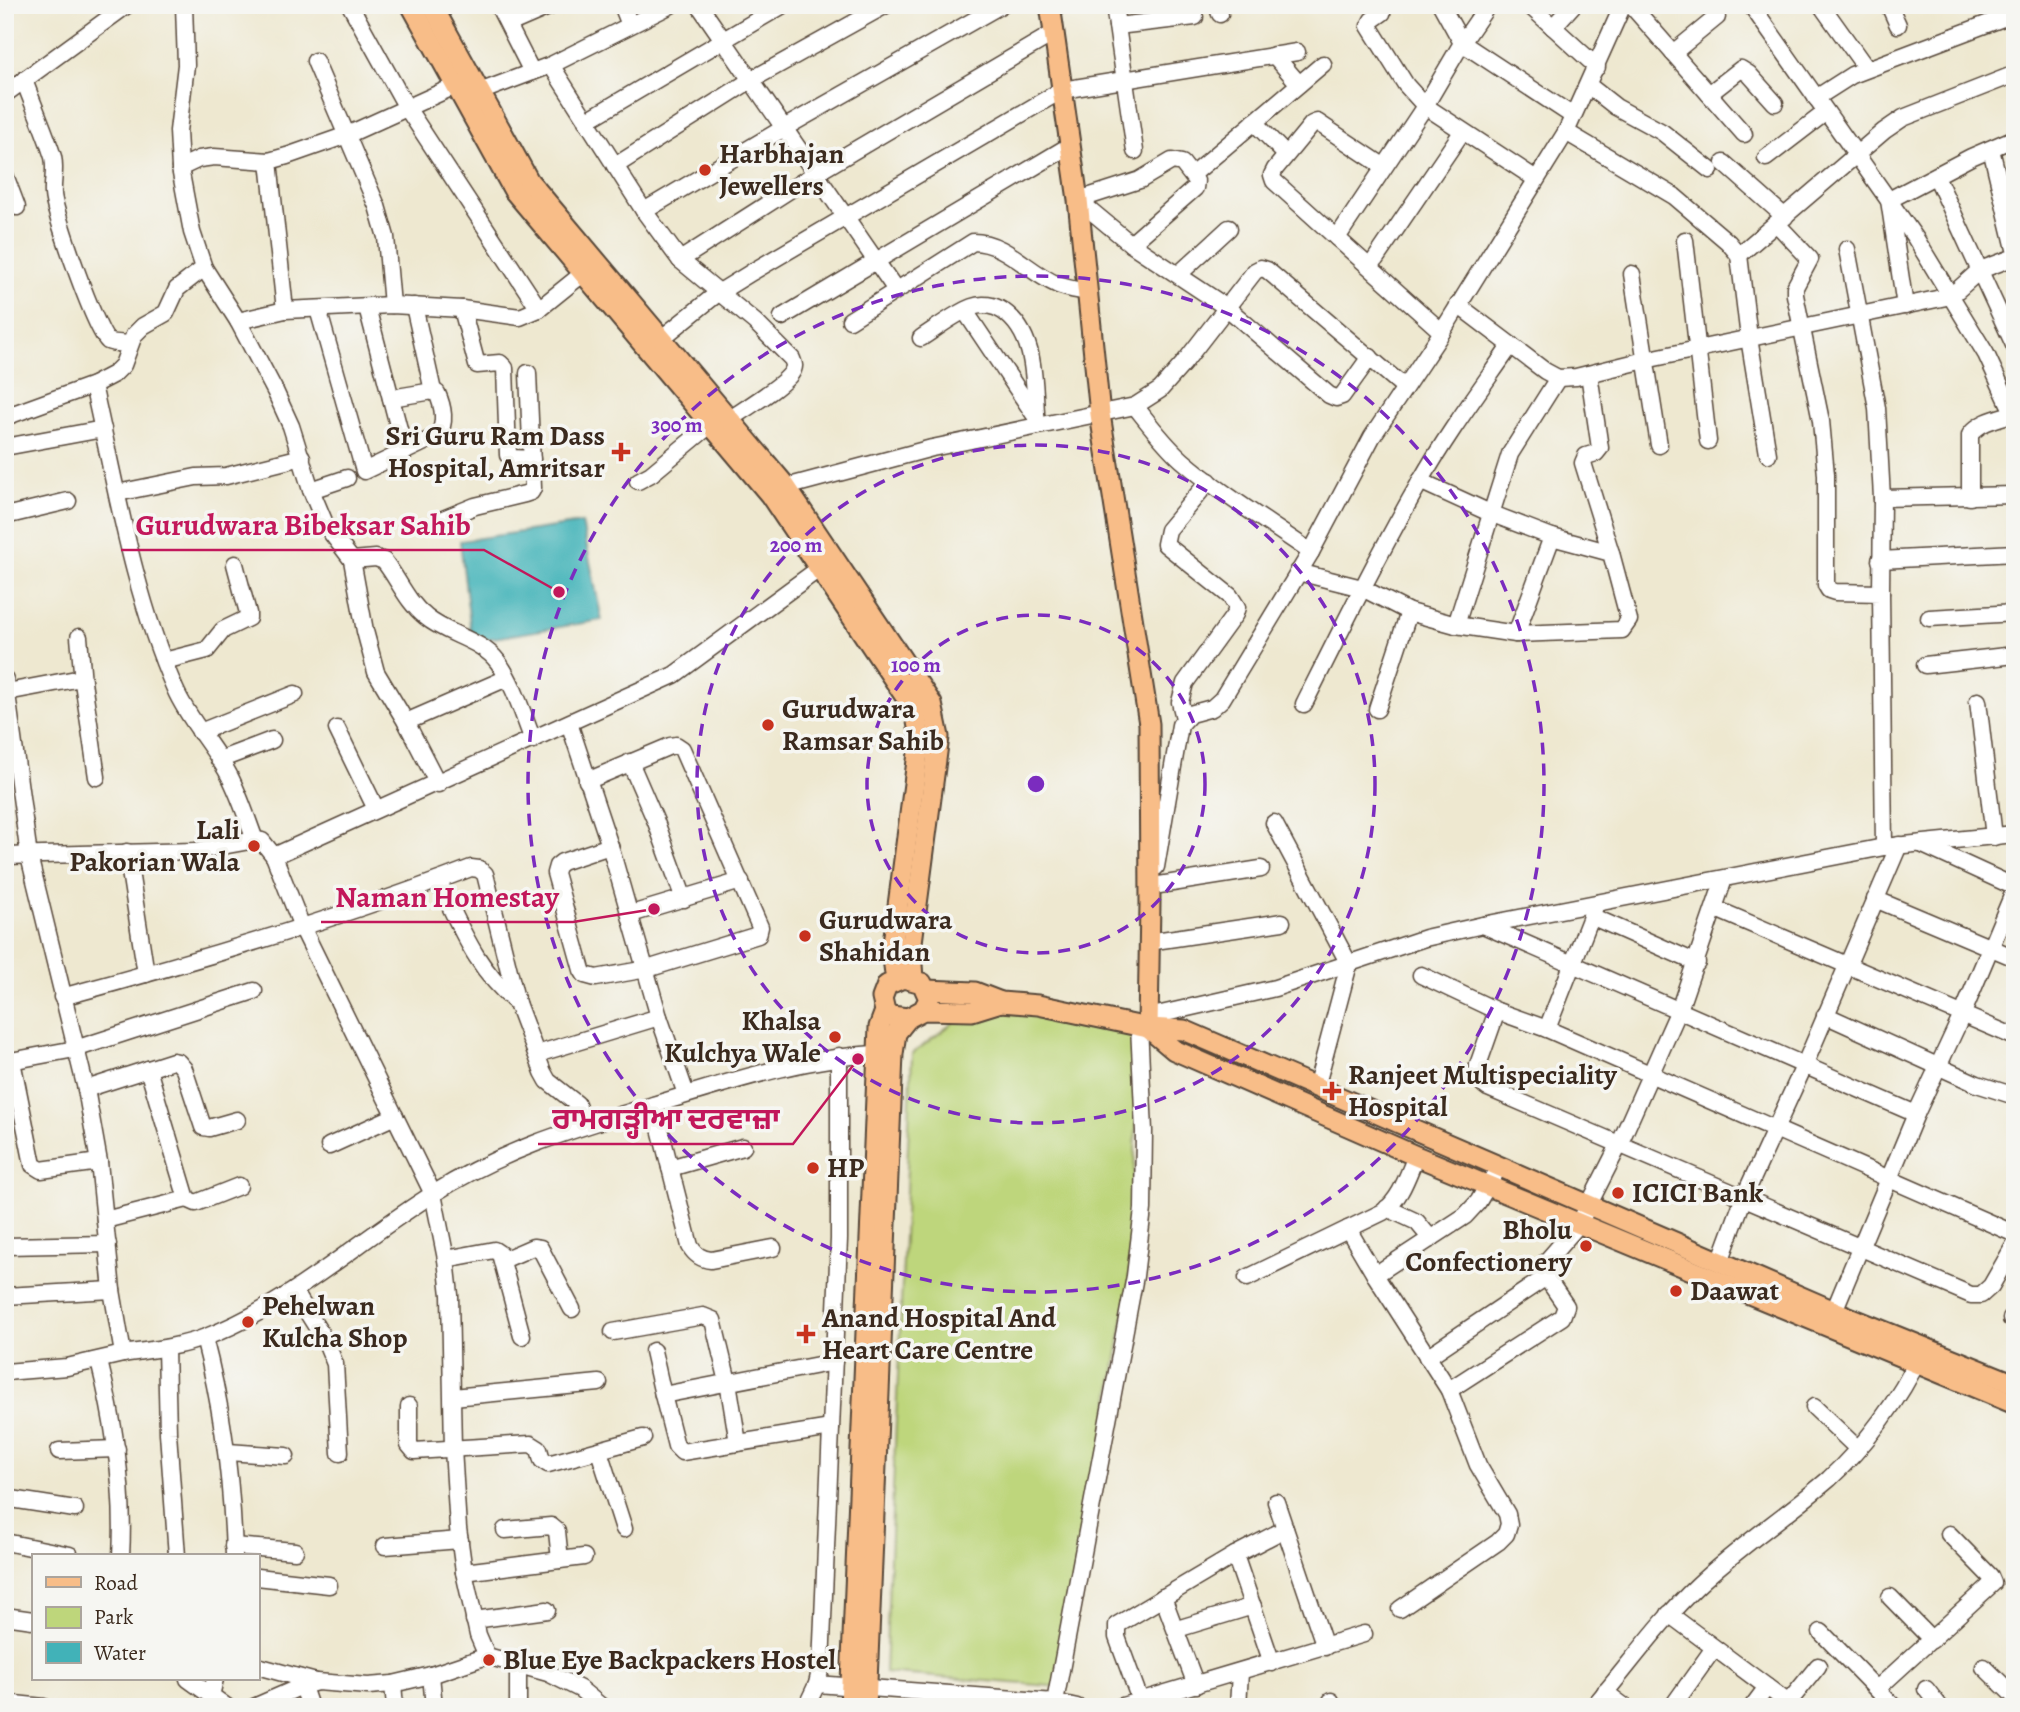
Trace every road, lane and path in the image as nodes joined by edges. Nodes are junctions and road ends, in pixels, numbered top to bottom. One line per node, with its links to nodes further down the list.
1 (127, 5): 48 (street)
2 (184, 5): 79 (street)
3 (350, 5): 59 (street)
4 (411, 5): 53 (main road)
5 (432, 5): 53 (main road)
6 (498, 5): 29 (street)
7 (553, 5): 29 (street)
8 (622, 5): 30 (street)
9 (671, 5): 30 (street)
10 (699, 5): 35 (street)
11 (783, 5): 35 (street)
12 (886, 5): 49 (street)
13 (1001, 5): 64 (street)
14 (1049, 5): 34 (main road)
15 (1114, 5): 32 (street)
16 (1380, 5): 58 (street)
17 (1441, 5): 36 (street)
18 (1488, 5): 36 (street)
19 (1529, 5): 33 (street)
20 (1573, 5): 33 (street)
21 (1623, 5): 43 (street)
22 (1631, 5): 38 (street)
23 (1751, 5): 56 (street)
24 (1821, 5): 44 (street)
25 (1889, 5): 31 (street)
26 (2008, 16): 44 (street)
27 (1195, 17): 32 (street)
28 (1717, 17): 38 (street)
29 (509, 24): 45 (street)
30 (630, 25): 42 (street)
31 (1898, 25)
32 (1117, 26): 47 (street)
33 (1553, 27): 43 (street)
34 (1054, 33): 52 (main road); 80 (street)
35 (723, 40): 49 (street); 62 (street)
36 (1462, 43): 58 (street); 61 (street)
37 (1297, 52): 39 (street)
38 (1673, 53): 55 (street)
39 (1274, 55): 47 (street); 50 (street)
40 (315, 61): 68 (street)
41 (1323, 64): 50 (street)
42 (551, 65): 45 (street); 62 (street)
43 (1597, 67): 51 (street)
44 (1866, 68): 56 (street)
45 (532, 72): 53 (street)
46 (2015, 74): 74 (street)
47 (1125, 79): 52 (street); 72 (street)
48 (24, 80): 54 (street); 132 (street)
49 (751, 80): 64 (street); 77 (street)
50 (1299, 84): 63 (street)
51 (1588, 85): 61 (street); 90 (street)
52 (1062, 90): 70 (main road); 89 (street)
53 (466, 92): 59 (street); 103 (main road)
54 (5, 94)
55 (1709, 94): 57 (street); 67 (street)
56 (1816, 98): 60 (street)
57 (1775, 103)
58 (1425, 106): 65 (street); 78 (street)
59 (407, 108): 68 (street); 119 (street)
60 (1826, 112): 74 (street); 75 (street)
61 (1573, 116): 66 (street)
62 (586, 121): 77 (street)
63 (1254, 122): 73 (street); 82 (street)
64 (784, 128): 80 (street); 88 (street)
65 (1462, 132): 84 (street); 101 (street)
66 (1566, 132): 84 (street); 97 (street)
67 (1744, 134)
68 (347, 135): 76 (street); 111 (street)
69 (2015, 138): 71 (street)
70 (1069, 146): 85 (main road); 99 (street)
71 (1991, 149): 83 (street); 96 (street)
72 (1135, 151)
73 (1286, 155): 78 (street); 92 (street)
74 (1857, 156): 86 (street); 90 (street)
75 (1766, 158)
76 (269, 161): 79 (street); 120 (street)
77 (615, 166): 88 (street)
78 (1383, 166): 92 (street)
79 (180, 168): 102 (street)
80 (816, 173): 89 (street); 100 (street)
81 (5, 175): 87 (street)
82 (1192, 175): 85 (street); 94 (street)
83 (1936, 176): 86 (street); 104 (street)
84 (1536, 180): 112 (street)
85 (1078, 200): 94 (street); 108 (main road)
86 (1889, 200): 110 (street); 114 (street)
87 (18, 207)
88 (644, 211): 100 (street)
89 (847, 217): 99 (street); 109 (street)
90 (1781, 221): 97 (street); 126 (street)
91 (1229, 228): 105 (street)
92 (1337, 238): 101 (street)
93 (1685, 240): 134 (street)
94 (1131, 244): 105 (street)
95 (1847, 248): 122 (street)
96 (2015, 249)
97 (1740, 255): 130 (street)
98 (2015, 257): 104 (street)
99 (876, 259): 107 (street); 123 (street)
100 (680, 260): 109 (street)
101 (1370, 267): 127 (street)
102 (204, 268): 125 (street); 132 (street)
103 (590, 268): 119 (street); 128 (main road); 141 (main road)
104 (1980, 270): 110 (street); 131 (street)
105 (1179, 274): 116 (street)
106 (1632, 274): 136 (street)
107 (896, 290): 108 (street); 124 (street)
108 (1088, 292): 146 (main road)
109 (718, 293): 128 (street); 149 (street)
110 (1951, 296): 114 (street); 147 (street)
111 (392, 305): 113 (street); 115 (street)
112 (1458, 305): 127 (street); 133 (street)
113 (414, 306): 118 (street); 143 (street)
114 (1905, 306): 122 (street)
115 (367, 307): 117 (street); 144 (street)
116 (1226, 307): 135 (street); 135 (street); 145 (street)
117 (318, 309): 120 (street); 156 (street)
118 (462, 309): 119 (street); 159 (street)
119 (539, 309)
120 (285, 310): 125 (street)
121 (965, 312): 129 (street); 150 (street); 150 (street)
122 (1859, 315): 126 (street); 169 (street)
123 (782, 317)
124 (850, 320)
125 (238, 321): 158 (street)
126 (1801, 327): 130 (street); 184 (street)
127 (1442, 332): 142 (street)
128 (662, 338): 141 (main road)
129 (920, 338)
130 (1749, 338): 134 (street); 157 (street)
131 (2014, 342)
132 (130, 344): 140 (street)
133 (1511, 345): 139 (street); 163 (street)
134 (1698, 349): 136 (street); 153 (street)
135 (1370, 358): 142 (street)
136 (1645, 360): 138 (street); 154 (street)
137 (528, 373): 159 (street)
138 (1589, 374): 139 (street); 176 (street)
139 (1558, 378): 171 (street)
140 (93, 384): 148 (street); 152 (street)
141 (691, 387): 149 (main road); 151 (main road)
142 (1404, 387): 175 (street)
143 (433, 391): 144 (street); 156 (street)
144 (391, 398): 156 (street)
145 (1135, 406): 146 (street); 162 (street)
146 (1100, 414): 150 (street); 230 (main road)
147 (2014, 414): 168 (street)
148 (5, 416)
149 (730, 419): 164 (main road)
150 (1037, 422): 164 (street)
151 (710, 425): 161 (street); 181 (main road)
152 (103, 429): 155 (street); 166 (street)
153 (1708, 441)
154 (1659, 445)
155 (5, 447)
156 (405, 452)
157 (1768, 454)
158 (302, 457): 165 (street); 166 (street)
159 (532, 459): 173 (street)
160 (346, 478): 165 (street)
161 (638, 481)
162 (1209, 481): 175 (street); 201 (street)
163 (1420, 481): 171 (street); 183 (street)
164 (786, 487): 250 (main road)
165 (311, 490): 179 (street)
166 (117, 493): 192 (street)
167 (2015, 495): 168 (street)
168 (1969, 497): 169 (street)
169 (1882, 498): 178 (street)
170 (68, 501): 172 (street)
171 (1490, 513): 174 (street); 188 (street)
172 (5, 516)
173 (443, 519)
174 (1552, 537): 176 (street); 189 (street)
175 (1311, 552): 182 (street)
176 (1611, 553): 189 (street)
177 (2015, 553): 178 (street)
178 (1880, 560): 184 (street)
179 (352, 561): 194 (street); 202 (street)
180 (234, 564): 192 (street)
181 (820, 568): 203 (street); 250 (main road)
182 (1298, 572): 183 (street); 201 (street)
183 (1362, 588): 185 (street); 199 (street)
184 (1881, 593): 220 (street)
185 (1409, 612): 188 (street); 200 (street)
186 (2015, 613): 187 (street)
187 (1929, 618)
188 (1456, 625): 189 (street)
189 (1516, 634)
190 (79, 637): 195 (street)
191 (2015, 655): 193 (street)
192 (164, 661): 205 (street)
193 (1925, 665)
194 (507, 678): 202 (street); 207 (street)
195 (83, 682): 196 (street); 210 (street)
196 (6, 686): 223 (street)
197 (295, 694): 205 (street)
198 (1978, 701): 216 (street)
199 (1304, 704)
200 (1377, 709)
201 (1184, 718): 230 (street)
202 (406, 722): 212 (street)
203 (569, 723): 207 (street); 211 (street)
204 (337, 729): 213 (street)
205 (200, 732): 208 (street)
206 (272, 740): 208 (street)
207 (533, 740): 212 (street)
208 (219, 760): 217 (street)
209 (630, 762): 211 (street); 228 (street); 231 (street)
210 (97, 777)
211 (587, 781): 219 (street)
212 (438, 784): 213 (street)
213 (376, 808): 224 (street)
214 (1274, 823): 244 (street)
215 (2015, 834): 216 (street)
216 (1994, 837): 218 (street)
217 (255, 840): 221 (street); 224 (street)
218 (1919, 843): 220 (street); 229 (street)
219 (610, 846): 235 (street); 246 (street)
220 (1892, 846): 226 (street); 232 (street)
221 (128, 852): 223 (street); 247 (street)
222 (5, 856): 223 (street)
223 (29, 856): 251 (street)
224 (274, 856): 238 (street)
225 (1261, 869): 230 (street)
226 (1724, 879): 233 (street); 234 (street)
227 (438, 881): 238 (street); 252 (street); 252 (street)
228 (741, 881): 231 (street); 246 (street)
229 (2015, 888): 240 (street)
230 (1152, 894): 239 (main road)
231 (684, 899): 235 (street)
232 (1875, 899): 240 (street); 245 (street)
233 (1716, 909): 243 (street); 245 (street)
234 (1593, 910): 237 (street); 242 (street); 243 (street)
235 (631, 914): 246 (street)
236 (1282, 922): 239 (street)
237 (1483, 925): 242 (street); 244 (street)
238 (302, 927): 247 (street); 277 (street)
239 (1148, 942): 259 (main road)
240 (1990, 947): 241 (street); 256 (street)
241 (2015, 958)
242 (1572, 963): 254 (street); 260 (street)
243 (1697, 963): 254 (street)
244 (1349, 964): 259 (street); 271 (street)
245 (1847, 964): 256 (street); 257 (street)
246 (647, 969): 258 (street)
247 (146, 974): 251 (street)
248 (1421, 975): 253 (street)
249 (254, 991): 262 (street)
250 (913, 996): 255 (main road); 255 (main road); 259 (main road); 398 (main road)
251 (62, 997): 262 (street)
252 (517, 1003): 263 (street)
253 (1497, 1010): 260 (street); 281 (street)
254 (1679, 1010): 267 (street); 270 (street)
255 (885, 1011): 264 (main road)
256 (1963, 1013): 261 (street); 268 (street)
257 (1825, 1015): 267 (street); 268 (street)
258 (659, 1017): 263 (street); 273 (street)
259 (1145, 1024): 271 (main road); 284 (main road); 406 (street)
260 (1547, 1029): 270 (street)
261 (2015, 1037)
262 (75, 1049): 266 (street); 272 (street)
263 (537, 1054): 279 (street)
264 (879, 1054): 265 (street); 398 (main road)
265 (839, 1056): 273 (street); 326 (street)
266 (9, 1062): 285 (street)
267 (1805, 1064): 276 (street); 280 (street)
268 (1937, 1067): 274 (street); 276 (street)
269 (148, 1069): 272 (street); 278 (street); 293 (street)
270 (1651, 1076): 280 (street); 281 (street)
271 (1317, 1088): 286 (main road)
272 (86, 1090): 285 (street)
273 (686, 1094): 275 (street)
274 (2015, 1096)
275 (654, 1105): 279 (street); 287 (street)
276 (1916, 1114): 288 (street)
277 (395, 1116): 282 (street); 291 (street)
278 (237, 1120)
279 (584, 1125): 291 (street)
280 (1775, 1129): 288 (street); 292 (street)
281 (1619, 1145): 292 (street); 294 (street)
282 (329, 1146)
283 (743, 1147): 287 (street)
284 (1416, 1156): 290 (main road); 295 (street)
285 (99, 1162): 296 (street)
286 (1499, 1167): 290 (street); 294 (main road)
287 (670, 1168): 305 (street)
288 (1888, 1180): 299 (street); 304 (street)
289 (239, 1186): 293 (street)
290 (1489, 1187): 297 (main road); 300 (street)
291 (433, 1194): 306 (street); 313 (street)
292 (1744, 1197): 304 (street); 308 (street)
293 (187, 1199): 296 (street)
294 (1588, 1205): 297 (street); 308 (main road)
295 (1387, 1208): 298 (street); 300 (street)
296 (105, 1220): 301 (street)
297 (1579, 1224): 311 (street); 323 (main road)
298 (1349, 1229): 309 (street); 310 (street)
299 (2015, 1234)
300 (1431, 1239): 309 (street)
301 (108, 1244): 303 (street); 312 (street)
302 (2015, 1244): 304 (street)
303 (5, 1246)
304 (1861, 1247): 316 (street)
305 (773, 1248)
306 (446, 1259): 307 (street); 333 (street)
307 (503, 1260): 315 (street); 318 (street)
308 (1720, 1262): 316 (main road)
309 (1375, 1275): 324 (street)
310 (1247, 1278)
311 (1546, 1278): 324 (street); 331 (street)
312 (112, 1290): 314 (street); 322 (street)
313 (294, 1291): 319 (street); 346 (street)
314 (5, 1296)
315 (572, 1309)
316 (1834, 1311): 323 (main road)
317 (613, 1332): 328 (street)
318 (522, 1336)
319 (204, 1338): 320 (street); 345 (street)
320 (166, 1348): 322 (street); 362 (street)
321 (653, 1351): 332 (street)
322 (123, 1354): 325 (street)
323 (1919, 1356): 330 (main road); 334 (main road); 342 (street)
324 (1427, 1357): 331 (street)
325 (99, 1361): 327 (street); 340 (street)
326 (834, 1363): 328 (street); 337 (street)
327 (5, 1373)
328 (728, 1382): 332 (street); 339 (street)
329 (599, 1383): 333 (street)
330 (2015, 1384)
331 (1449, 1390): 372 (street)
332 (663, 1395): 339 (street)
333 (453, 1397): 341 (street)
334 (2015, 1404)
335 (409, 1406): 341 (street)
336 (1814, 1407): 342 (street)
337 (831, 1428): 339 (street); 396 (street)
338 (643, 1438): 344 (street)
339 (738, 1443)
340 (117, 1449): 343 (street); 361 (street)
341 (453, 1449): 344 (street); 355 (street)
342 (1858, 1449): 374 (street)
343 (59, 1451)
344 (599, 1451): 351 (street)
345 (228, 1452): 347 (street); 358 (street)
346 (340, 1453)
347 (286, 1456)
348 (5, 1498): 350 (street)
349 (1276, 1502): 352 (street)
350 (75, 1509)
351 (624, 1529)
352 (1285, 1529): 363 (street); 382 (street)
353 (505, 1530): 365 (street)
354 (1949, 1534): 381 (street)
355 (460, 1539): 357 (street); 366 (street)
356 (5, 1542): 360 (street)
357 (385, 1546)
358 (234, 1551): 359 (street)
359 (295, 1551)
360 (65, 1554)
361 (121, 1554)
362 (177, 1554)
363 (1235, 1555): 369 (street); 371 (street)
364 (584, 1557): 365 (street)
365 (560, 1560): 366 (street)
366 (464, 1572): 377 (street)
367 (259, 1577): 368 (street)
368 (329, 1585)
369 (1163, 1597): 378 (street); 405 (street)
370 (1890, 1597): 381 (street)
371 (1253, 1606): 378 (street); 386 (street)
372 (1400, 1609)
373 (547, 1610): 377 (street)
374 (1669, 1614): 383 (street); 402 (street)
375 (5, 1616): 376 (street)
376 (32, 1620)
377 (474, 1620): 384 (street)
378 (1177, 1629): 397 (street)
379 (1821, 1632): 400 (street)
380 (1364, 1634): 382 (street)
381 (1932, 1640): 400 (street)
382 (1325, 1647): 386 (street)
383 (1714, 1648): 399 (street); 425 (street)
384 (487, 1656): 385 (street); 391 (street)
385 (518, 1663): 415 (street); 416 (street)
386 (1272, 1663): 390 (street)
387 (1818, 1666): 408 (street)
388 (259, 1667): 394 (street)
389 (1984, 1667): 404 (street)
390 (1240, 1672): 397 (street); 422 (street)
391 (431, 1675): 395 (street); 414 (street)
392 (189, 1680): 403 (street)
393 (215, 1680): 403 (street)
394 (306, 1682): 395 (street); 411 (street); 412 (street)
395 (393, 1684): 413 (street)
396 (817, 1684): 398 (street); 417 (street)
397 (1196, 1685): 405 (street)
398 (859, 1687): 406 (street); 418 (main road); 419 (main road)
399 (1767, 1687): 408 (street); 426 (street)
400 (1878, 1688): 427 (street)
401 (1926, 1689): 428 (street)
402 (1605, 1692): 423 (street); 424 (street)
403 (211, 1696): 410 (street)
404 (2015, 1697)
405 (1140, 1700): 421 (street)
406 (1055, 1702): 420 (street)
407 (5, 1703): 409 (street)
408 (1791, 1705)
409 (44, 1707)
410 (227, 1707)
411 (254, 1707)
412 (310, 1707)
413 (395, 1707)
414 (435, 1707)
415 (518, 1707)
416 (602, 1707)
417 (806, 1707)
418 (850, 1707)
419 (866, 1707)
420 (1076, 1707)
421 (1119, 1707)
422 (1238, 1707)
423 (1592, 1707)
424 (1625, 1707)
425 (1672, 1707)
426 (1752, 1707)
427 (1895, 1707)
428 (1940, 1707)

